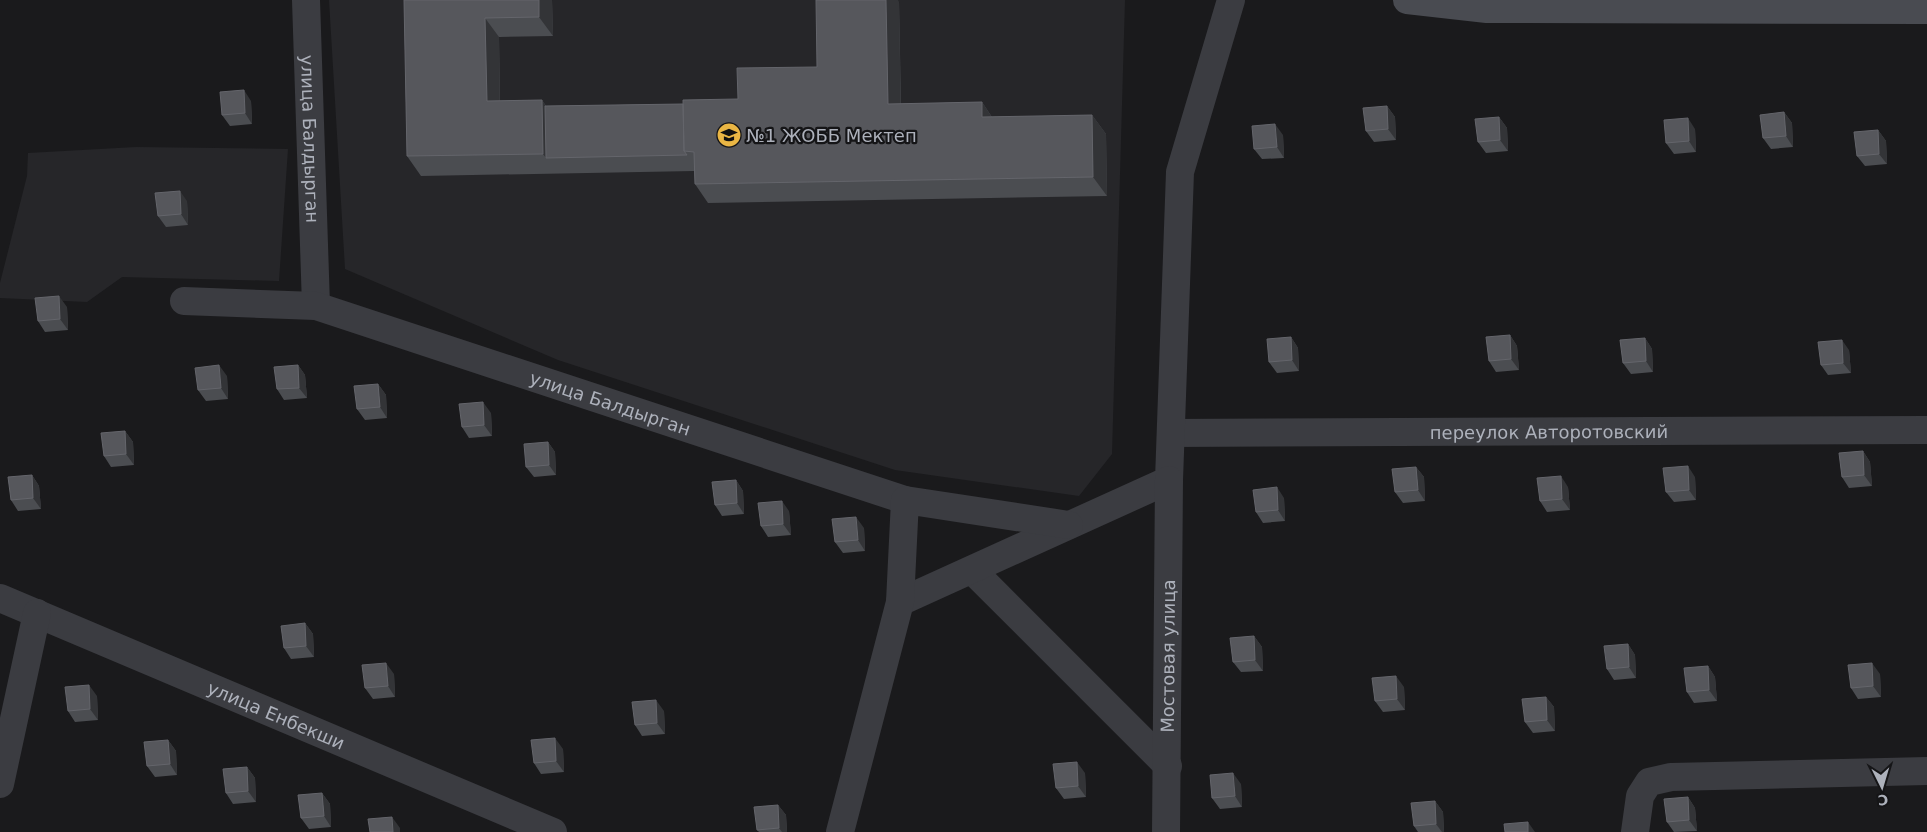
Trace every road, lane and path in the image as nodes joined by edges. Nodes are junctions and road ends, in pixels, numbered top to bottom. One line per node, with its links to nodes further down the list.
1 (306, 0): 6 (street, улица Балдырган)
2 (1231, 0): 8 (street, Мостовая улица)
3 (1407, 0): 4 (main road)
4 (1927, 10)
5 (184, 301): 6 (street, улица Балдырган)
6 (316, 306): 10 (street, улица Балдырган)
7 (1927, 430): 8 (street, переулок Авторотовский)
8 (1171, 433): 9 (street, Мостовая улица)
9 (1169, 480): 11 (street); 16 (street, Мостовая улица)
10 (905, 500): 11 (street, улица Балдырган); 14 (street)
11 (1069, 525): 12 (street)
12 (972, 570): 14 (street); 16 (street)
13 (0, 598): 15 (street, улица Енбекши)
14 (900, 602): 20 (street)
15 (37, 613): 18 (street); 19 (street, улица Енбекши)
16 (1168, 766): 21 (street, Мостовая улица)
17 (1927, 771): 22 (street)
18 (0, 784)
19 (553, 832)
20 (840, 832)
21 (1166, 832)
22 (1635, 832)

